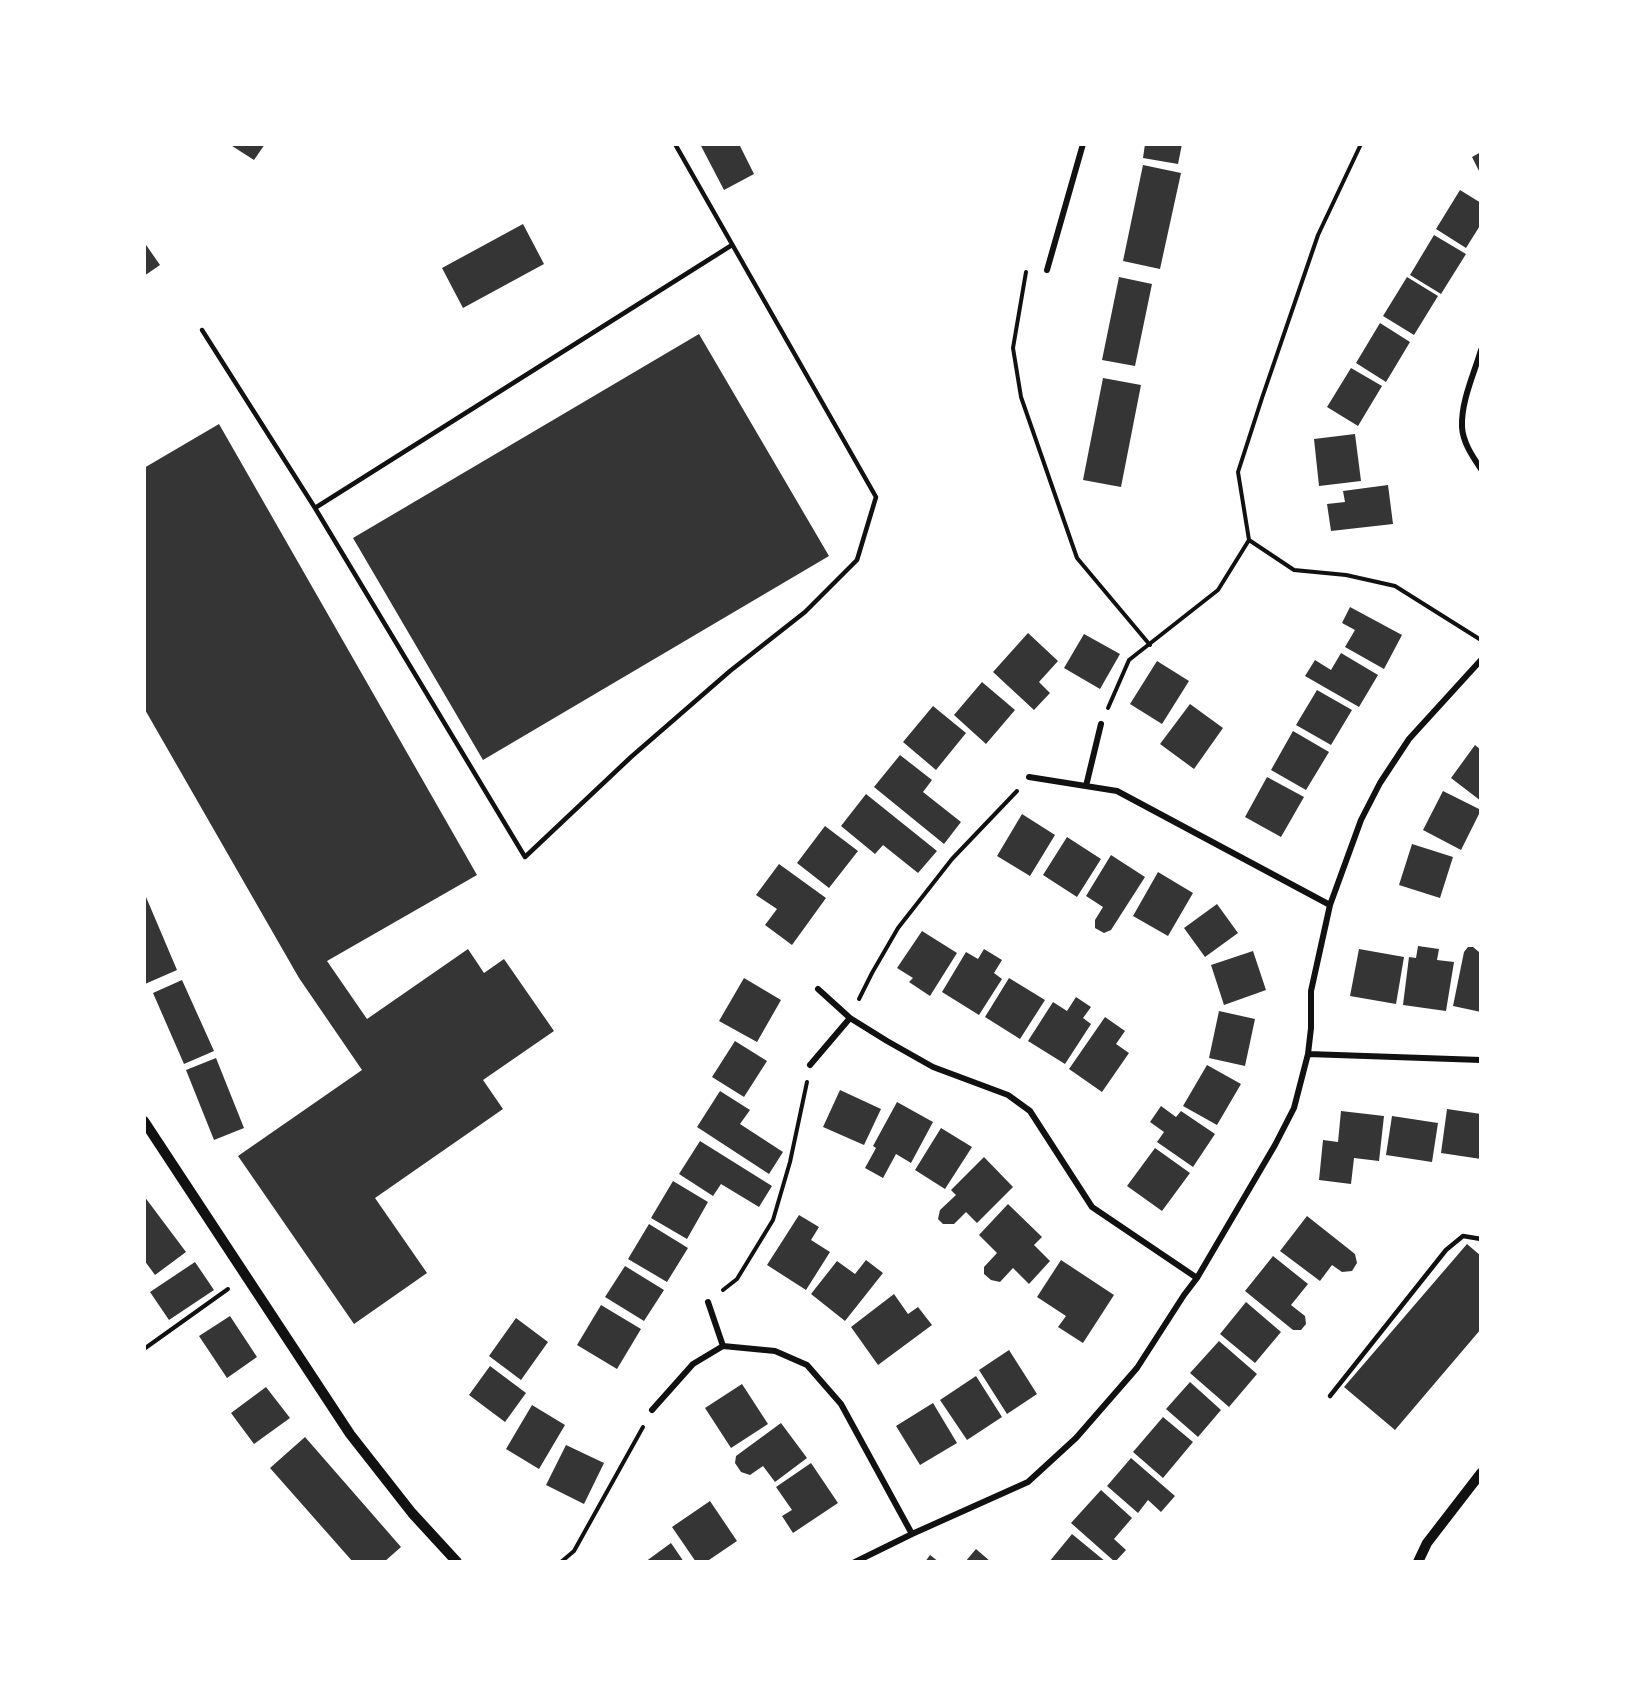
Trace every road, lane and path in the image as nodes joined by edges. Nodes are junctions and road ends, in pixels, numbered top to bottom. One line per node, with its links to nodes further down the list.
1 (675, 144): 4 (lane)
2 (1083, 144): 5 (street)
3 (1361, 144): 11 (path)
4 (732, 245): 10 (lane); 10 (lane)
5 (1047, 270): 13 (path)
6 (202, 330): 10 (lane)
7 (1481, 350): 8 (street)
8 (1478, 371): 9 (street)
9 (1481, 469)
10 (315, 508)
11 (1249, 540): 12 (path); 13 (path)
12 (1481, 640)
13 (1150, 645): 15 (path)
14 (1481, 660): 18 (street)
15 (1101, 724): 17 (street)
16 (1029, 777): 17 (street); 20 (path)
17 (1086, 786): 18 (street)
18 (1330, 905): 21 (street)
19 (818, 988): 20 (street)
20 (850, 1018): 23 (street); 27 (street)
21 (1308, 1053): 22 (street); 27 (street)
22 (1481, 1060)
23 (810, 1065): 28 (path)
24 (144, 1121): 26 (street)
25 (1481, 1239): 31 (lane)
26 (246, 1275): 30 (path); 35 (street)
27 (1197, 1278): 34 (street)
28 (708, 1302): 29 (street)
29 (723, 1346): 32 (street); 34 (street)
30 (144, 1349)
31 (1330, 1396)
32 (652, 1410): 36 (path)
33 (1481, 1473): 38 (street)
34 (912, 1534): 37 (street)
35 (457, 1562)
36 (561, 1562)
37 (855, 1562)
38 (1418, 1562)

